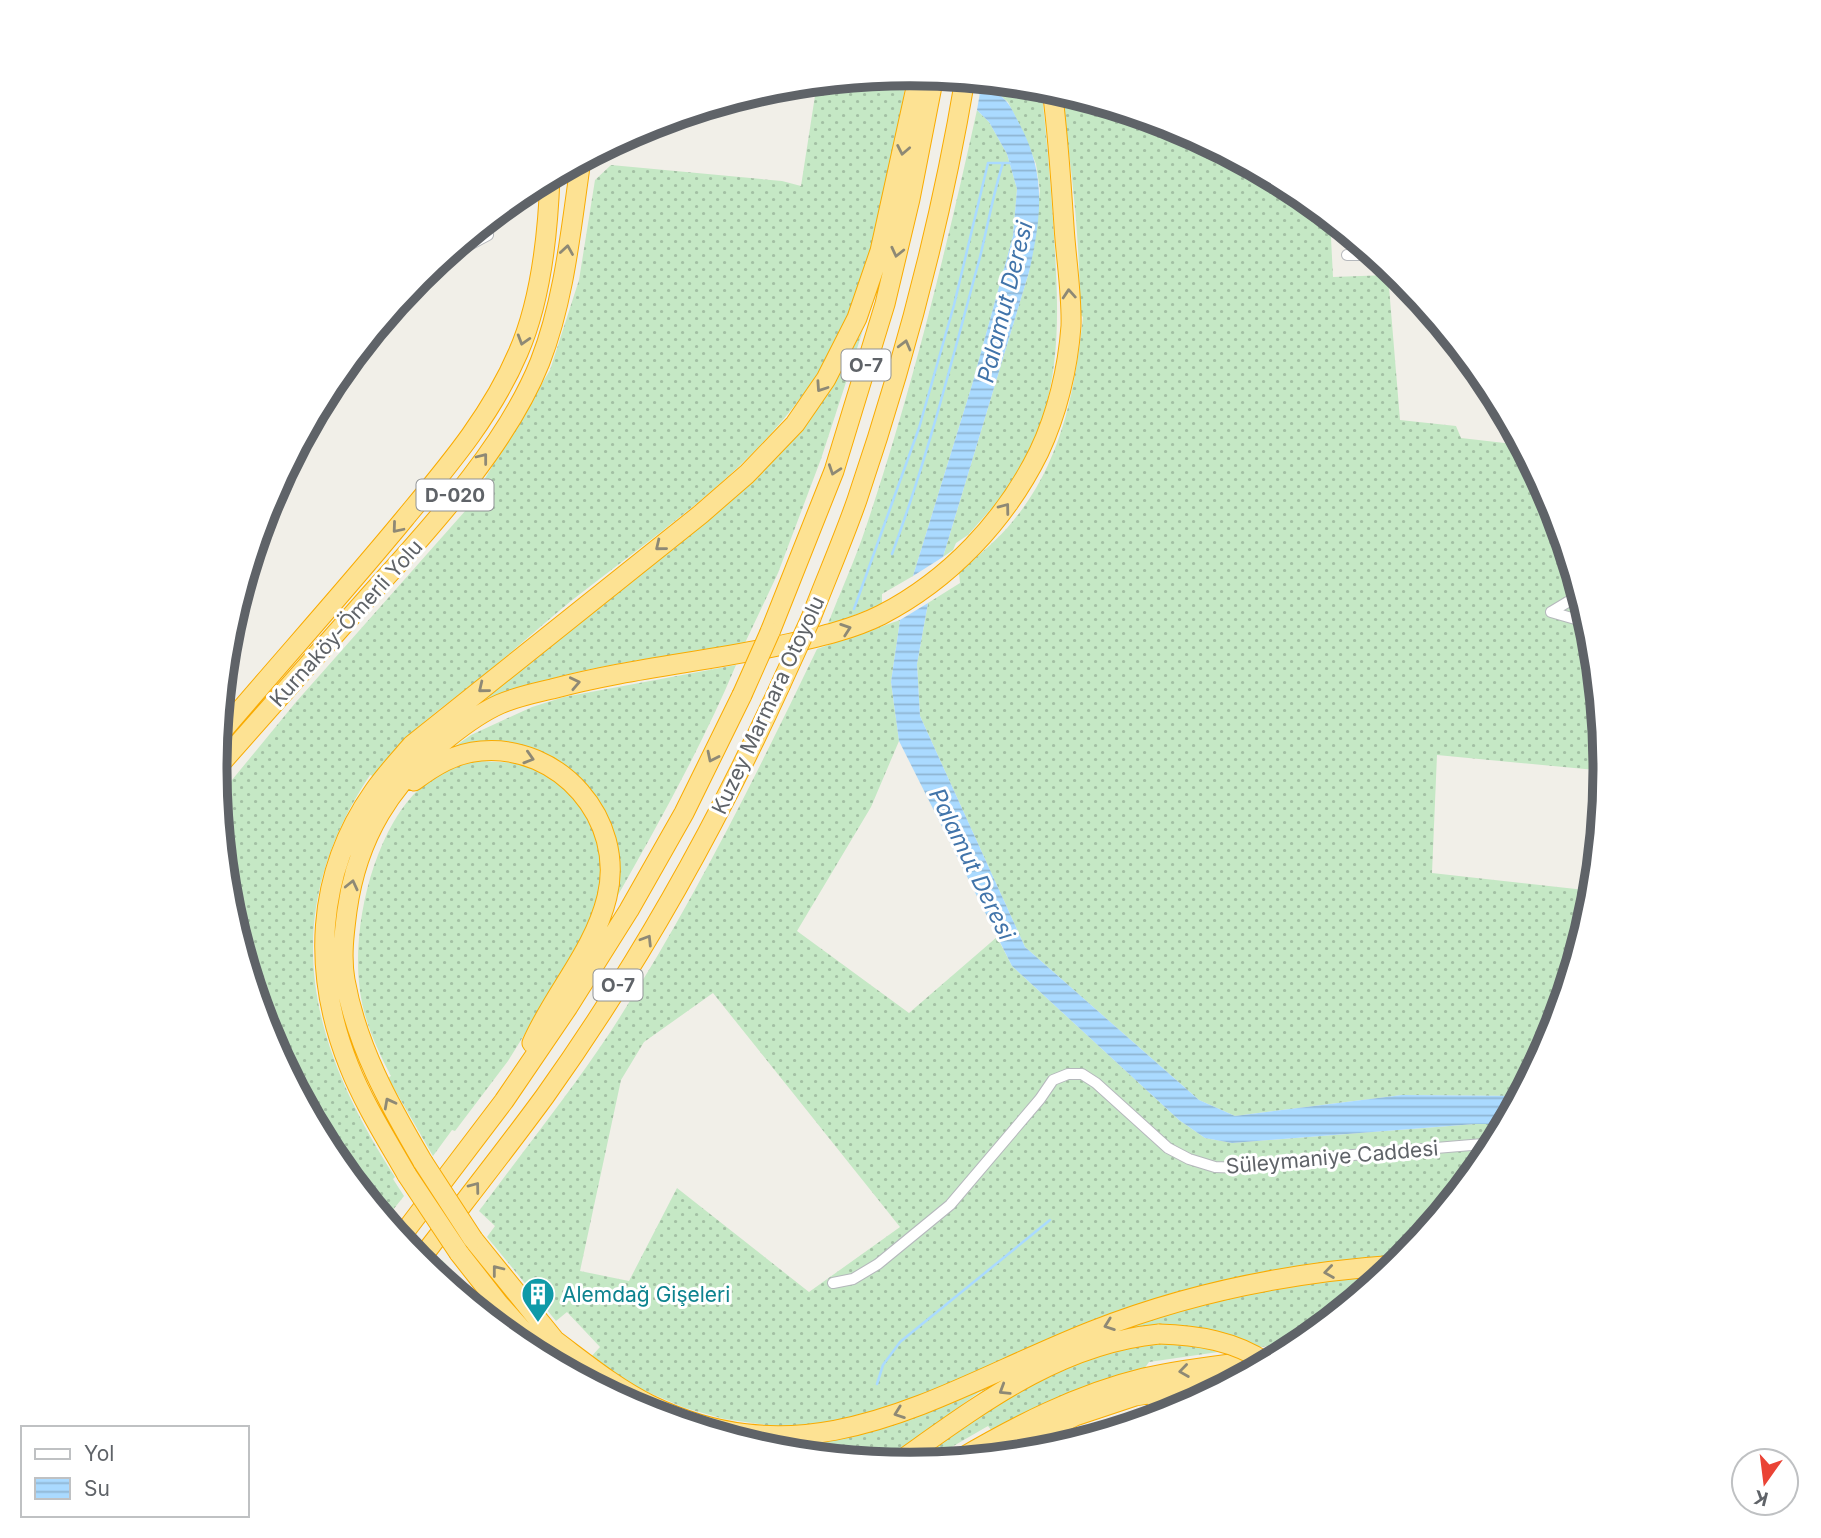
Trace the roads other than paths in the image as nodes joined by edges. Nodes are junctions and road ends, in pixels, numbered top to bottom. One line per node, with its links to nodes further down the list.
1 (923, 86): 18 (highway, one-way to 18)
2 (924, 86): 16 (highway, Kuzey Marmara Otoyolu / O-7, one-way to 16, bridge)
3 (964, 88): 21 (highway, Kuzey Marmara Otoyolu / O-7, one-way to 3, bridge)
4 (1053, 101): 15 (highway, one-way to 4)
5 (579, 171): 14 (highway, Kurnaköy-Ömerli Yolu / D-020, one-way to 5)
6 (549, 189): 13 (highway, Kurnaköy-Ömerli Yolu / D-020, one-way to 13)
7 (488, 235): 8 (street)
8 (479, 240)
9 (1362, 255): 10 (street)
10 (1347, 256)
11 (1572, 599): 12 (street)
12 (1577, 619)
13 (229, 723)
14 (228, 756)
15 (370, 832): 16 (highway, one-way to 16); 18 (highway, one-way to 15)
16 (504, 1101): 19 (highway, Kuzey Marmara Otoyolu / O-7)
17 (1482, 1144): 23 (street, Süleymaniye Caddesi)
18 (415, 1169): 20 (highway, bridge)
19 (406, 1229)
20 (466, 1246): 24 (highway); 25 (highway, one-way to 20)
21 (426, 1251)
22 (1378, 1267): 32 (highway, one-way to 32)
23 (833, 1283)
24 (524, 1332)
25 (553, 1339): 28 (highway); 30 (highway, one-way to 25)
26 (1258, 1357): 35 (highway, one-way to 35, bridge)
27 (1251, 1362): 34 (highway, one-way to 34)
28 (577, 1365)
29 (1208, 1384): 33 (highway)
30 (616, 1385)
31 (1165, 1403): 33 (highway)
32 (761, 1435)
33 (1019, 1443)
34 (979, 1448)
35 (913, 1452)

